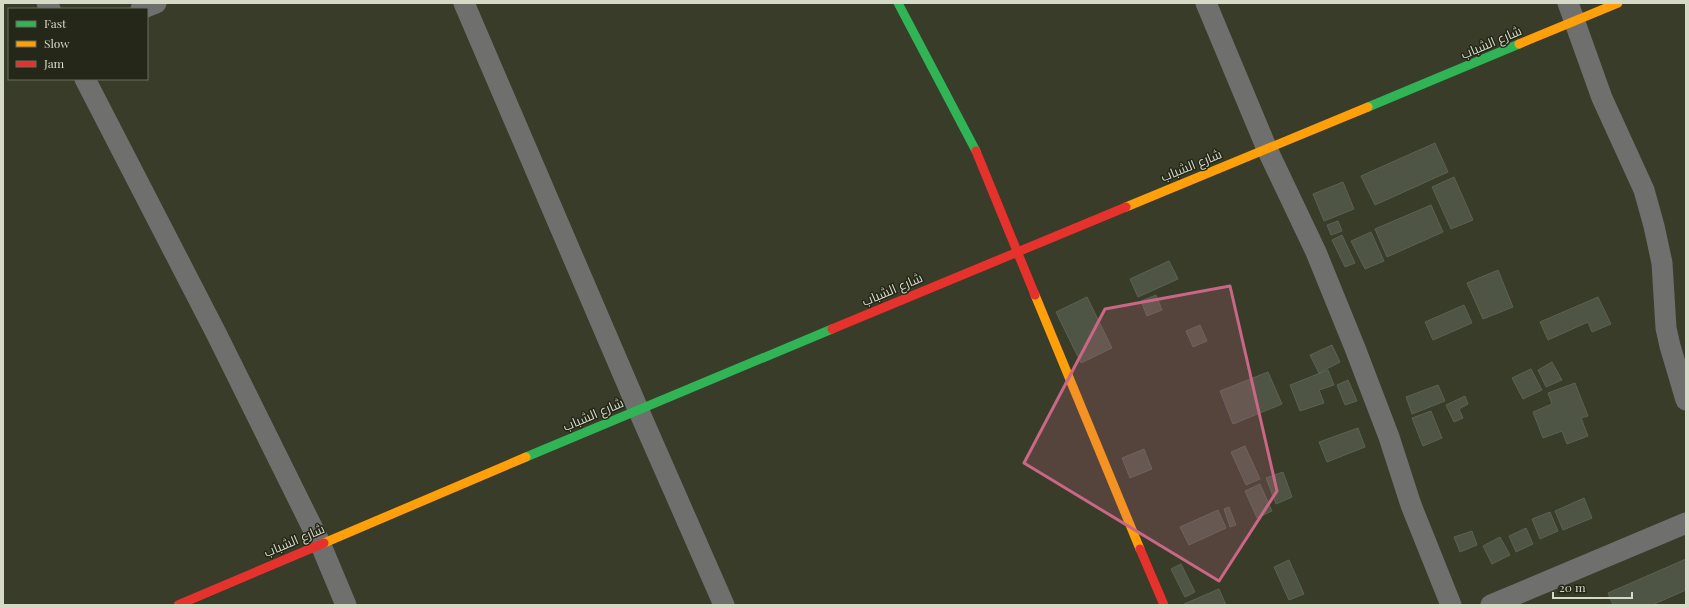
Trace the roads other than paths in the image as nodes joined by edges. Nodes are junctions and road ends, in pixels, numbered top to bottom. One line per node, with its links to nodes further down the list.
1 (156, 3): 6 (street)
2 (464, 3): 12 (street)
3 (898, 3): 10 (street)
4 (1206, 3): 9 (street)
5 (1618, 3): 7 (street, شارع الشباب)
6 (144, 8)
7 (1571, 12): 9 (street, شارع الشباب); 11 (street)
8 (86, 80): 14 (street)
9 (1267, 148): 10 (street, شارع الشباب); 19 (street)
10 (1018, 250): 12 (street, شارع الشباب); 18 (street)
11 (1686, 400)
12 (638, 409): 14 (street, شارع الشباب); 17 (street)
13 (1686, 523): 20 (street)
14 (320, 543): 15 (street, شارع الشباب); 16 (street)
15 (178, 605)
16 (346, 605)
17 (724, 605)
18 (1164, 605)
19 (1451, 605)
20 (1491, 605)

